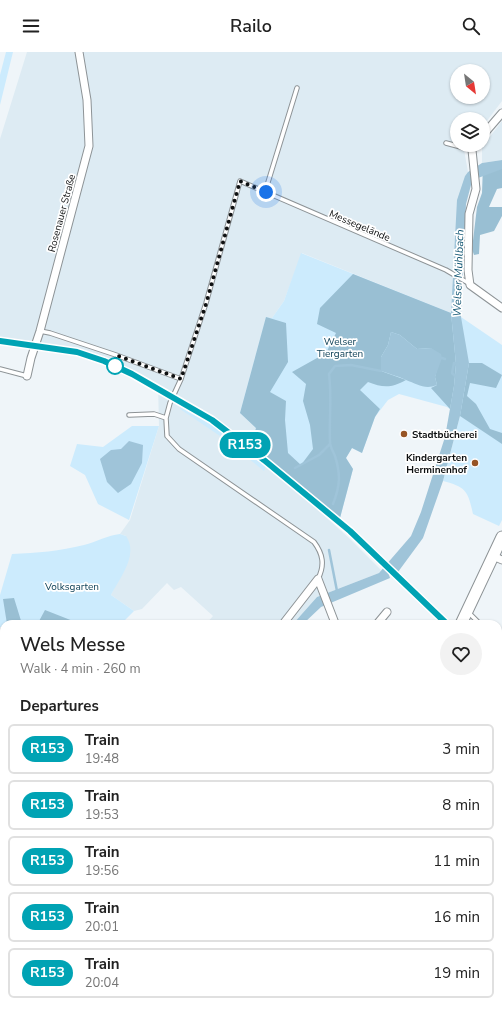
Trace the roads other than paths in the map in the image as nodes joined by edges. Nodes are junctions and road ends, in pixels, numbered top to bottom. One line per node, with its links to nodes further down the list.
1 (79, 52): 11 (street, Rosenauer Straße)
2 (297, 88): 8 (lane)
3 (502, 113): 4 (street)
4 (490, 127)
5 (446, 143): 6 (lane)
6 (450, 144)
7 (474, 152): 9 (street)
8 (266, 192): 9 (lane, Messegelände); 14 (lane, Messegelände)
9 (468, 283): 10 (street)
10 (502, 308)
11 (40, 331): 13 (street, Rosenauer Straße); 14 (lane)
12 (0, 369): 13 (lane)
13 (27, 376)
14 (181, 379): 16 (lane)
15 (130, 415): 16 (lane)
16 (166, 418): 19 (lane)
17 (502, 537): 18 (main road)
18 (497, 558): 20 (main road)
19 (318, 579): 22 (street); 23 (street)
20 (466, 611): 25 (main road); 26 (lane)
21 (387, 612): 24 (street)
22 (286, 620)
23 (333, 620)
24 (380, 620)
25 (463, 620)
26 (476, 620)

